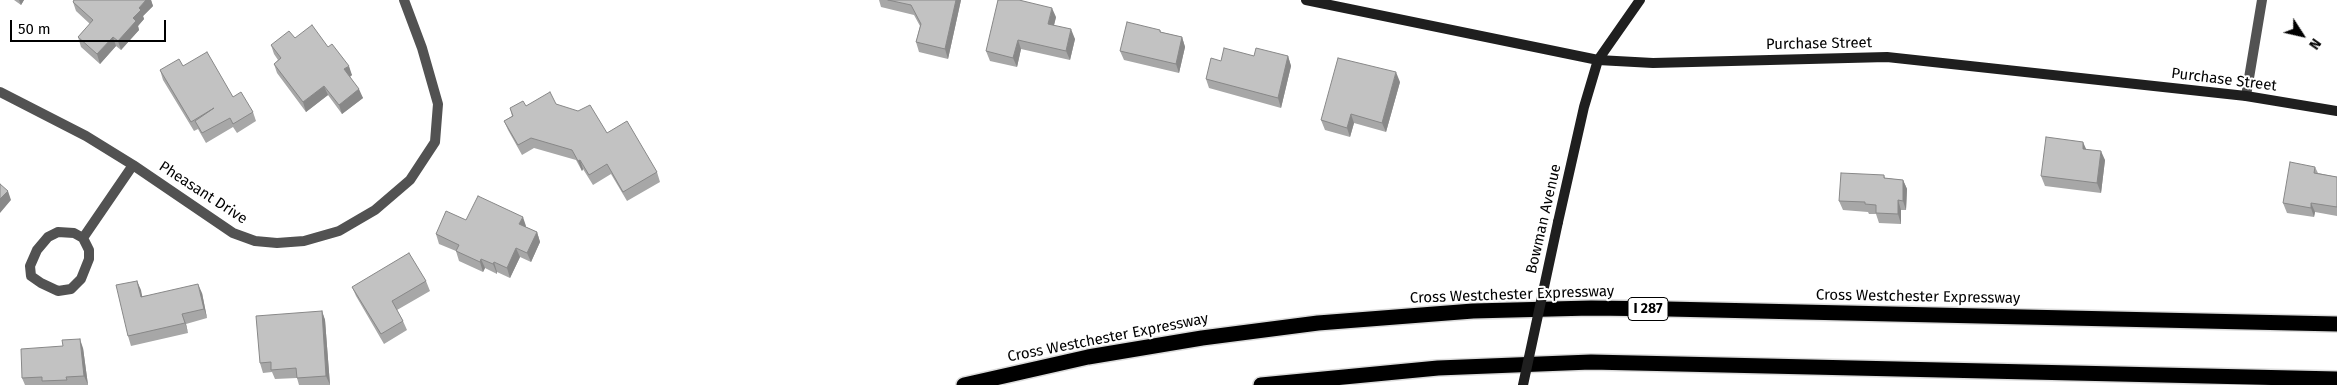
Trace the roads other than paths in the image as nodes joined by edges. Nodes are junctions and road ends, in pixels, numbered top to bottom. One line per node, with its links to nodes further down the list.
1 (404, 0): 9 (street, Pheasant Drive)
2 (1306, 0): 5 (main road, Purchase Street)
3 (1640, 0): 5 (main road, Bowman Avenue)
4 (2262, 0): 7 (street)
5 (1598, 60): 7 (main road, Purchase Street); 15 (main road, Bowman Avenue, bridge)
6 (0, 92): 9 (street, Pheasant Drive)
7 (2246, 96): 8 (main road, Purchase Street)
8 (2337, 111)
9 (133, 165): 10 (street)
10 (83, 238): 10 (street)
11 (2337, 324): 13 (highway, Cross Westchester Expressway / I 287)
12 (2337, 379): 14 (highway)
13 (964, 385)
14 (1261, 385)
15 (1523, 385)

